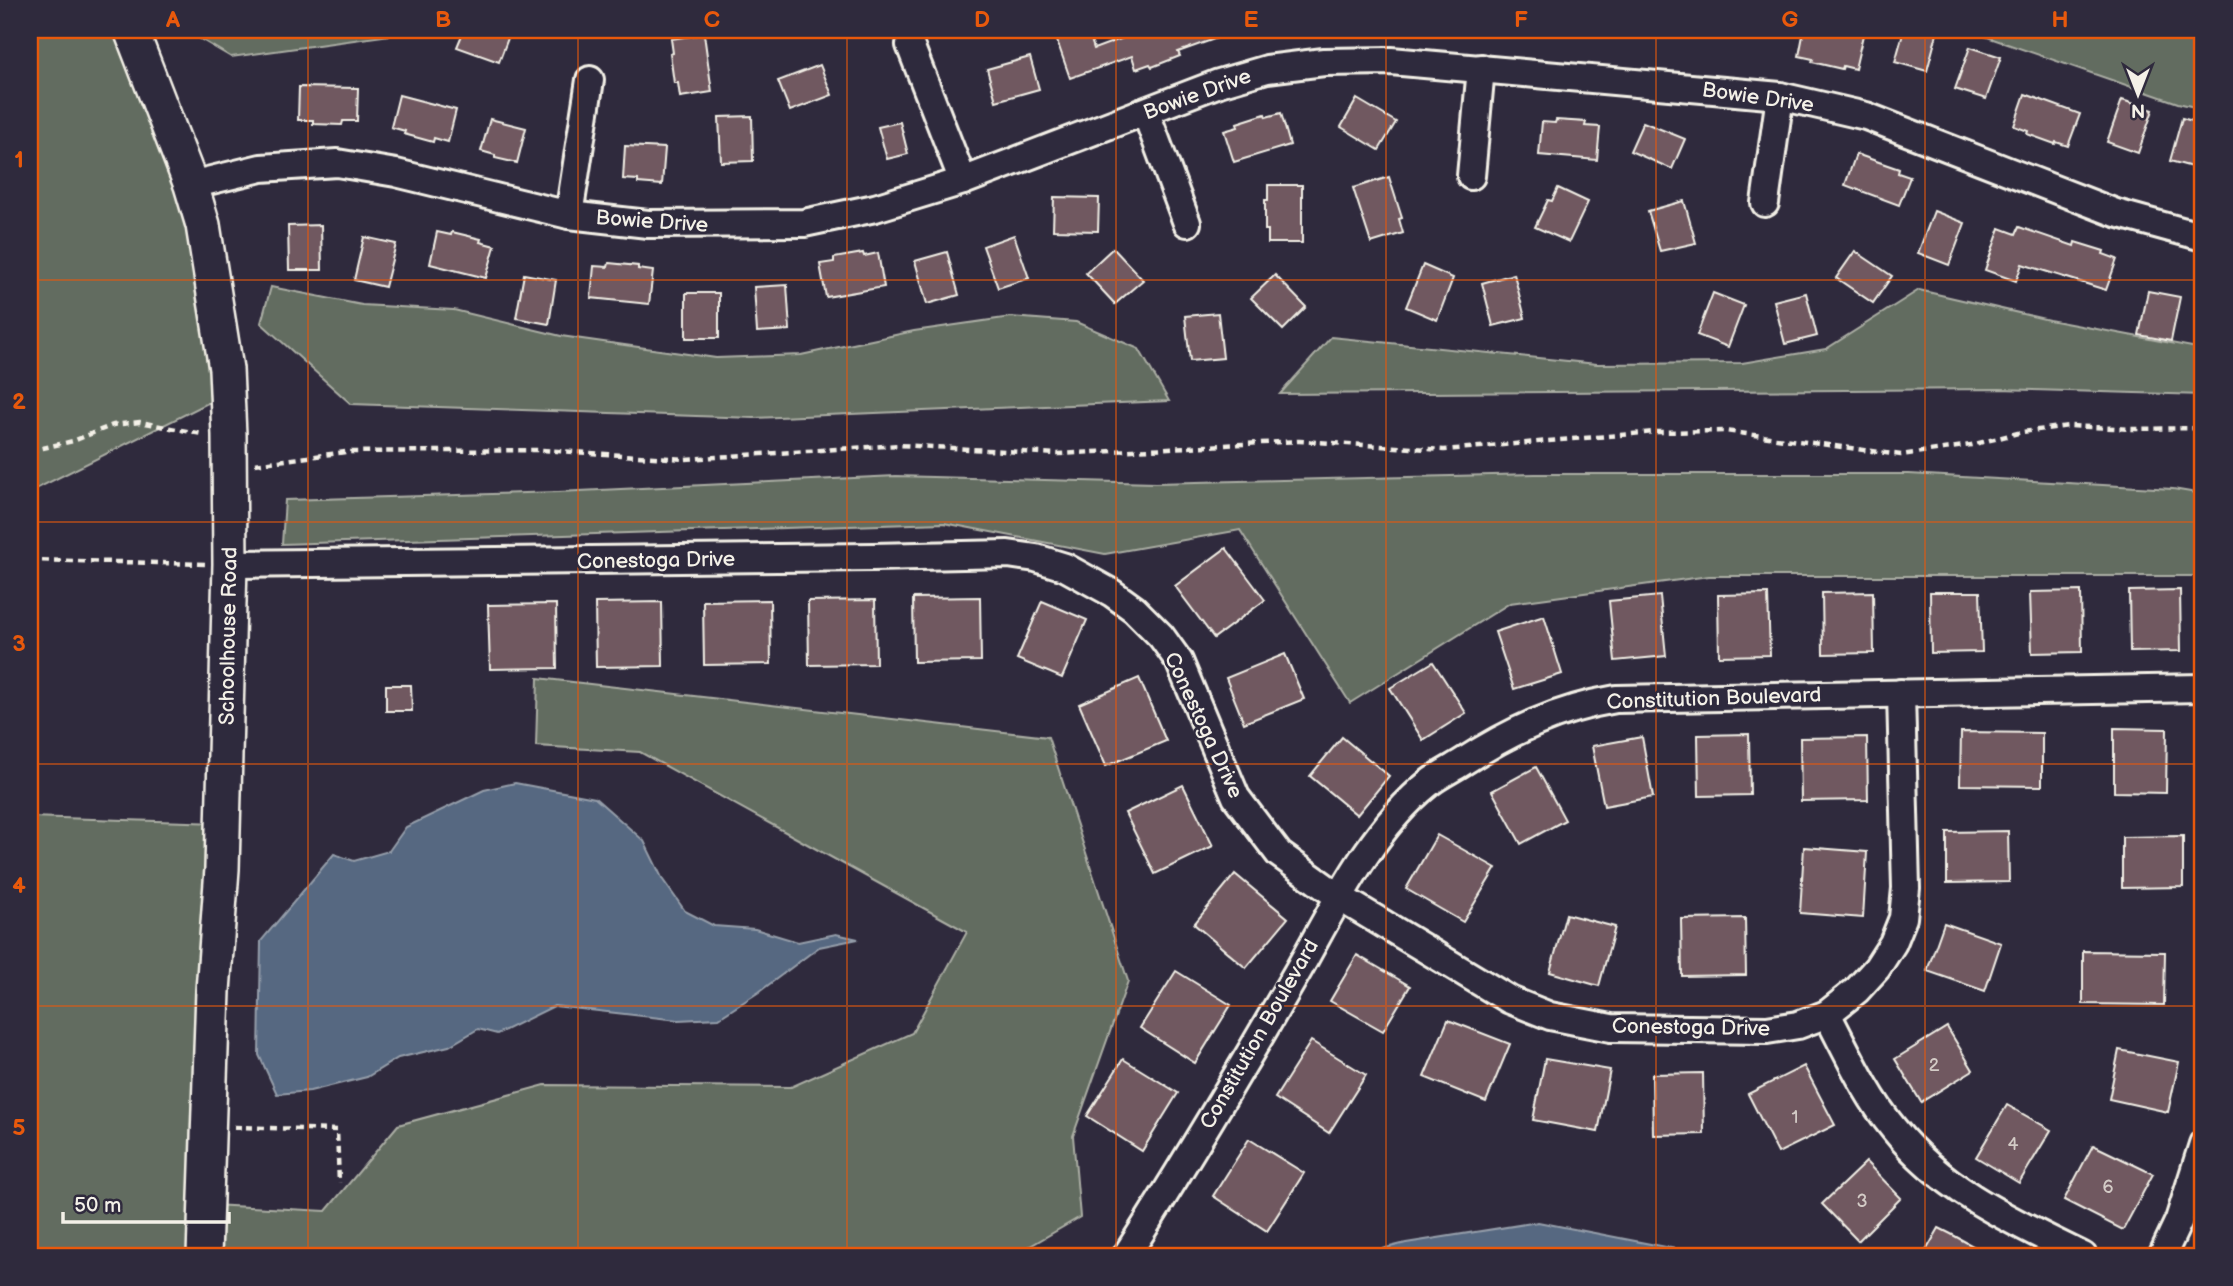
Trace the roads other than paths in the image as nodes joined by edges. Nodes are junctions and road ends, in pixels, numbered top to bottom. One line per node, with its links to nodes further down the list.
1 (131, 30): 9 (street, Schoolhouse Road)
2 (910, 46): 8 (street)
3 (1481, 68): 5 (street, Bowie Drive); 6 (street, Bowie Drive); 7 (street)
4 (590, 80): 11 (street)
5 (1780, 96): 10 (street); 13 (street, Bowie Drive)
6 (1146, 113): 8 (street, Bowie Drive); 12 (street)
7 (1471, 176)
8 (962, 181): 11 (street, Bowie Drive)
9 (191, 185): 11 (street, Bowie Drive); 14 (street, Schoolhouse Road)
10 (1765, 203)
11 (569, 215)
12 (1188, 223)
13 (2203, 237)
14 (230, 564): 17 (street, Conestoga Drive); 20 (street, Schoolhouse Road)
15 (2203, 688): 16 (street, Constitution Boulevard)
16 (1901, 693): 17 (street, Constitution Boulevard); 18 (street, Conestoga Drive)
17 (1339, 897): 18 (street, Conestoga Drive); 21 (street, Constitution Boulevard)
18 (1827, 1014): 22 (street)
19 (2203, 1144): 23 (street)
20 (204, 1256)
21 (1126, 1256)
22 (2083, 1256)
23 (2162, 1256)

